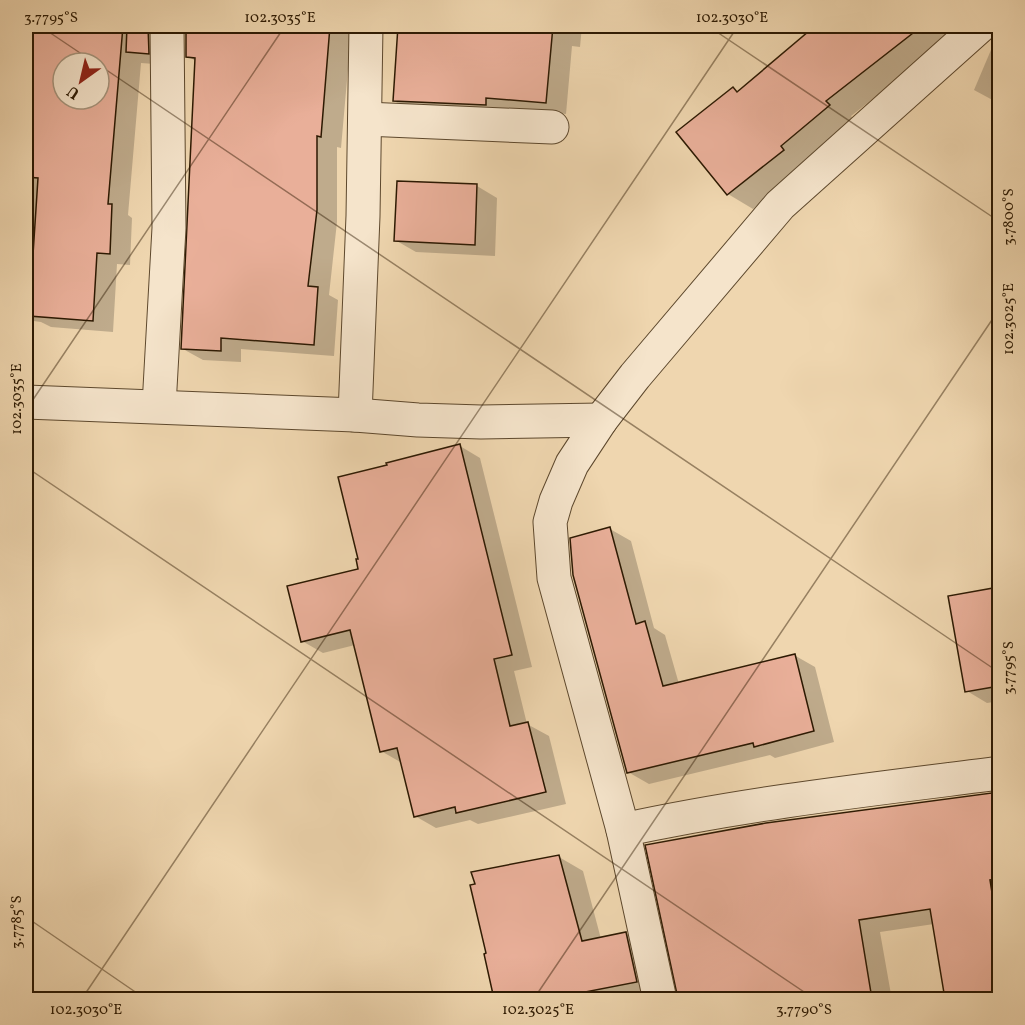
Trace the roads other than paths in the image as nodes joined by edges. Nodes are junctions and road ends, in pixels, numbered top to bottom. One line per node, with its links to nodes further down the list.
1 (167, 26): 7 (street)
2 (366, 26): 4 (street)
3 (980, 26): 9 (street)
4 (364, 119): 5 (street); 8 (street)
5 (552, 127)
6 (26, 402): 7 (street)
7 (159, 406): 8 (street)
8 (355, 415): 9 (street)
9 (601, 420): 11 (street)
10 (999, 773): 11 (street)
11 (622, 830): 12 (street)
12 (660, 999)

